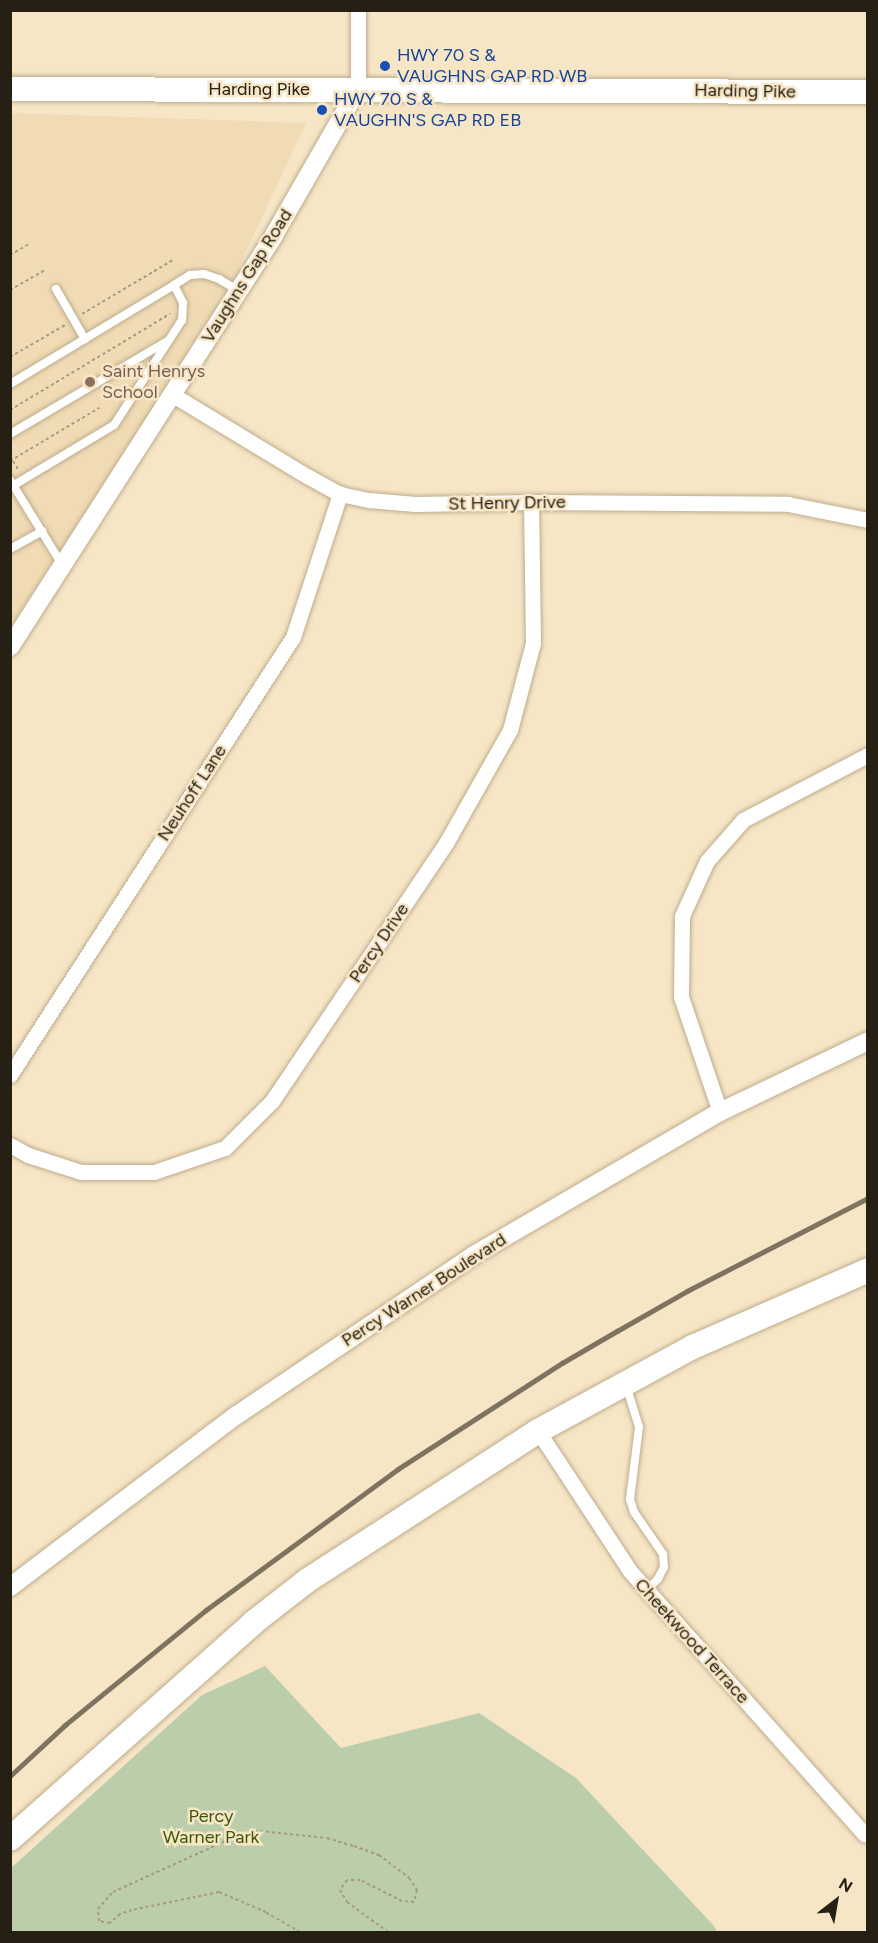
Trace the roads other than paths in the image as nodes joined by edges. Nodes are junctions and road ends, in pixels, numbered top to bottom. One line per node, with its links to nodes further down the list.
1 (358, 10): 3 (street, Vaughns Gap Road)
2 (10, 89): 3 (main road, Harding Pike)
3 (357, 89): 4 (main road, Harding Pike); 7 (street, Vaughns Gap Road)
4 (867, 92)
5 (174, 285): 7 (lane); 8 (lane); 9 (lane)
6 (56, 289): 8 (lane)
7 (239, 291): 11 (street, Vaughns Gap Road)
8 (85, 339): 10 (lane)
9 (171, 339): 12 (lane); 13 (lane)
10 (10, 384)
11 (173, 395): 14 (street, St Henry Drive); 19 (street, Vaughns Gap Road)
12 (10, 434)
13 (12, 482): 17 (lane)
14 (340, 494): 15 (street, St Henry Drive); 23 (street, Neuhoff Lane)
15 (531, 502): 16 (street, St Henry Drive); 25 (street, Percy Drive)
16 (867, 520)
17 (42, 531): 18 (lane); 19 (lane)
18 (10, 549)
19 (63, 567): 20 (street, Vaughns Gap Road)
20 (10, 647)
21 (867, 755): 24 (street)
22 (867, 1041): 24 (street, Percy Warner Boulevard)
23 (10, 1075)
24 (720, 1112): 29 (street, Percy Warner Boulevard)
25 (10, 1145)
26 (867, 1270): 27 (main road)
27 (625, 1383): 28 (main road); 30 (lane)
28 (538, 1431): 30 (street, Cheekwood Terrace); 32 (main road)
29 (10, 1587)
30 (646, 1590): 31 (street, Cheekwood Terrace)
31 (865, 1835)
32 (10, 1839)

